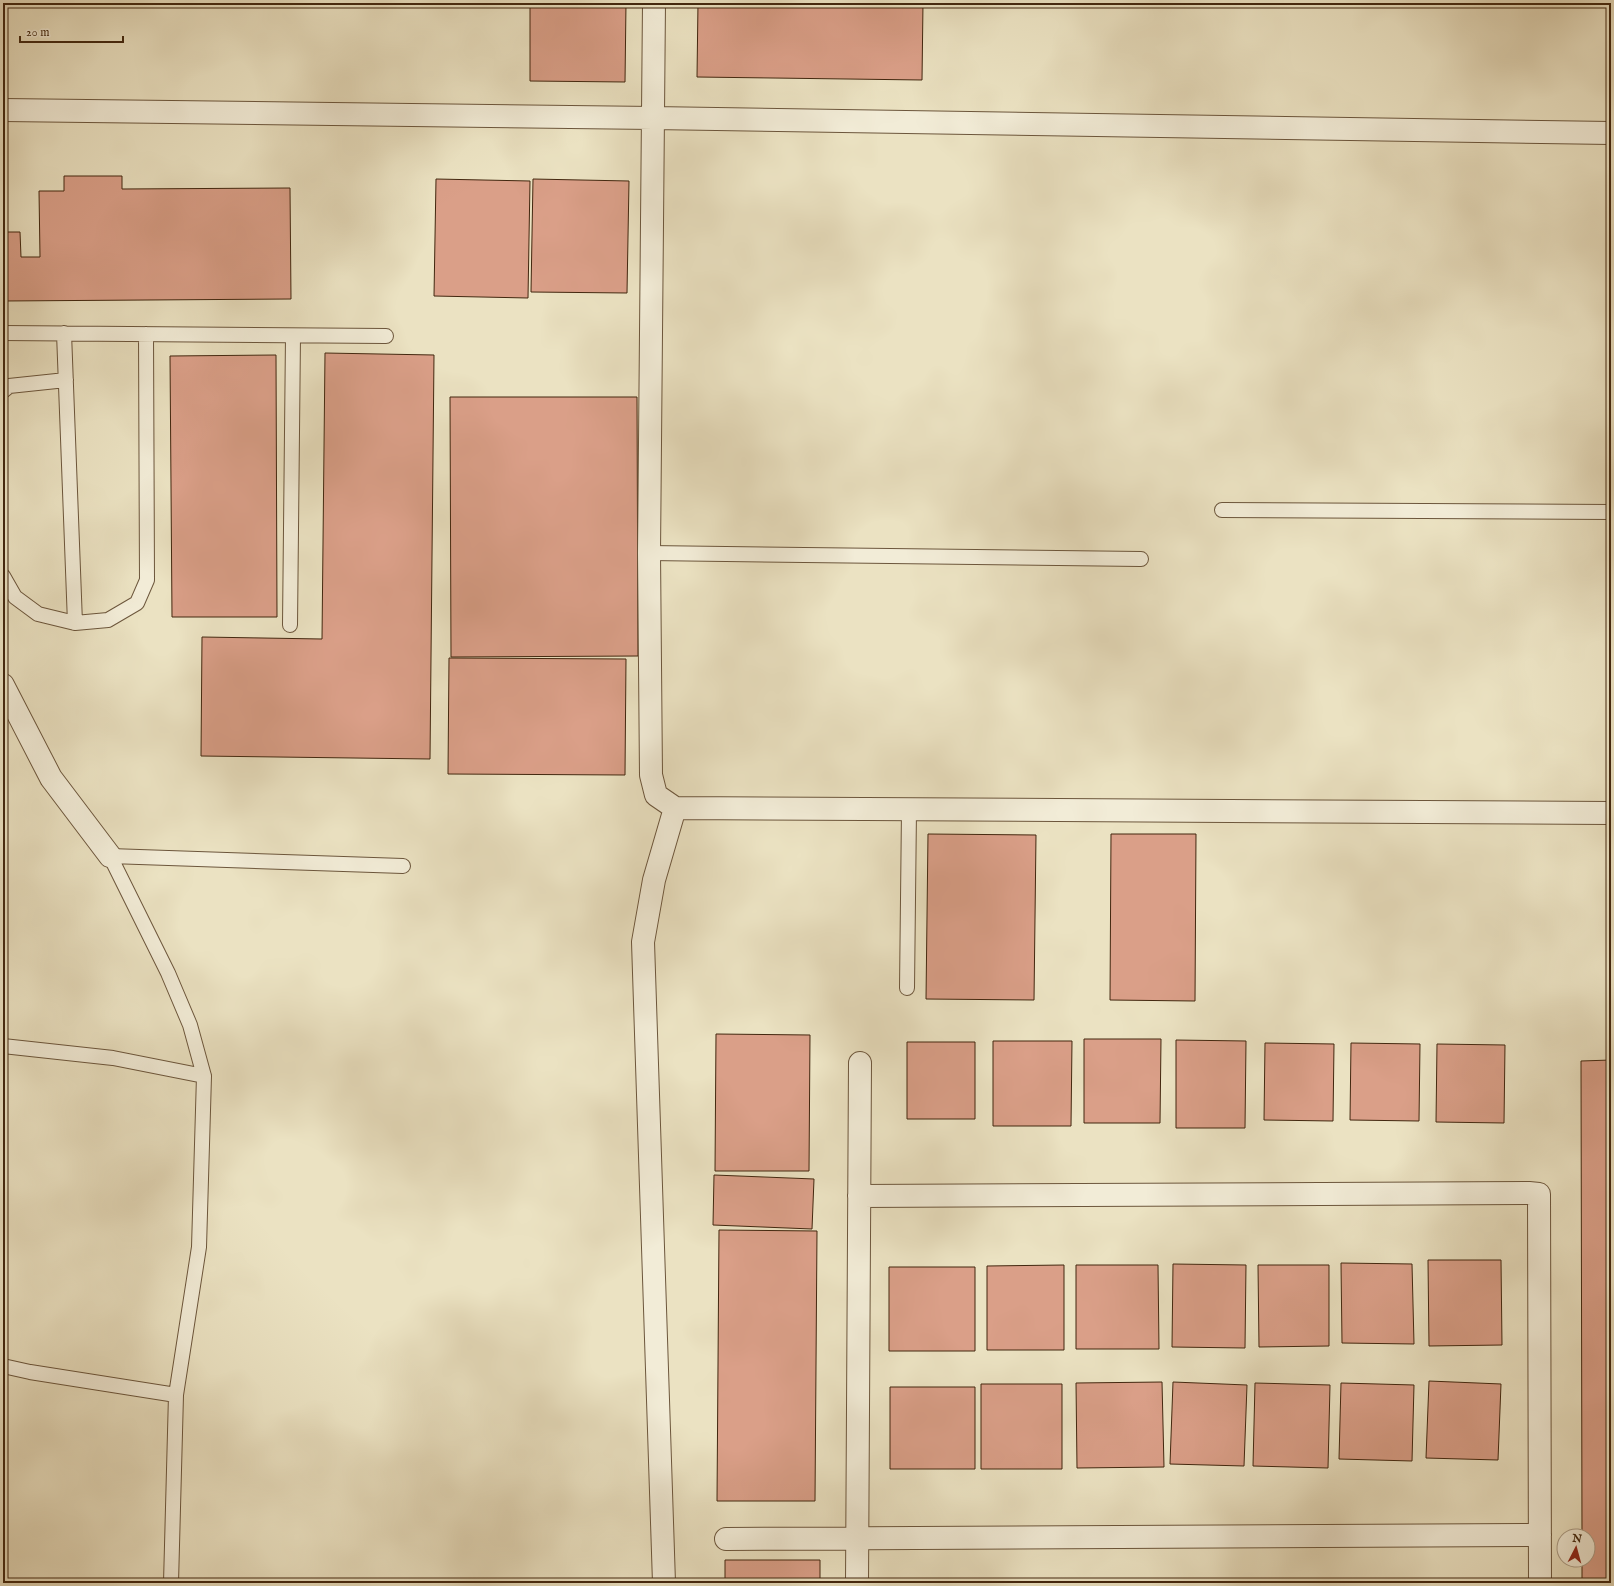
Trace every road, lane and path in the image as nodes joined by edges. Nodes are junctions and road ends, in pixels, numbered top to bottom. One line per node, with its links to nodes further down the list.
1 (654, 3): 3 (street)
2 (3, 110): 3 (street)
3 (653, 118): 4 (street); 14 (street)
4 (1611, 133)
5 (3, 333): 6 (lane)
6 (64, 333): 7 (lane); 10 (lane)
7 (146, 334): 8 (lane); 17 (lane)
8 (293, 336): 9 (lane); 18 (lane)
9 (386, 336)
10 (66, 380): 11 (lane); 17 (lane)
11 (3, 391)
12 (1222, 510): 13 (lane)
13 (1611, 512)
14 (649, 553): 15 (lane); 20 (street)
15 (1141, 559)
16 (3, 576): 17 (lane)
17 (74, 623)
18 (290, 625)
19 (3, 685): 23 (street)
20 (675, 808): 21 (street); 36 (street)
21 (909, 810): 22 (street); 25 (lane)
22 (1611, 813)
23 (110, 856): 24 (lane); 28 (lane)
24 (403, 866)
25 (907, 988)
26 (3, 1046): 28 (lane)
27 (860, 1063): 29 (street)
28 (204, 1076): 31 (lane)
29 (859, 1196): 32 (street); 33 (street)
30 (3, 1366): 31 (lane)
31 (176, 1395): 35 (lane)
32 (1540, 1535): 33 (street); 38 (street)
33 (857, 1538): 34 (street); 37 (street)
34 (726, 1539)
35 (171, 1583)
36 (664, 1583)
37 (857, 1583)
38 (1540, 1583)

